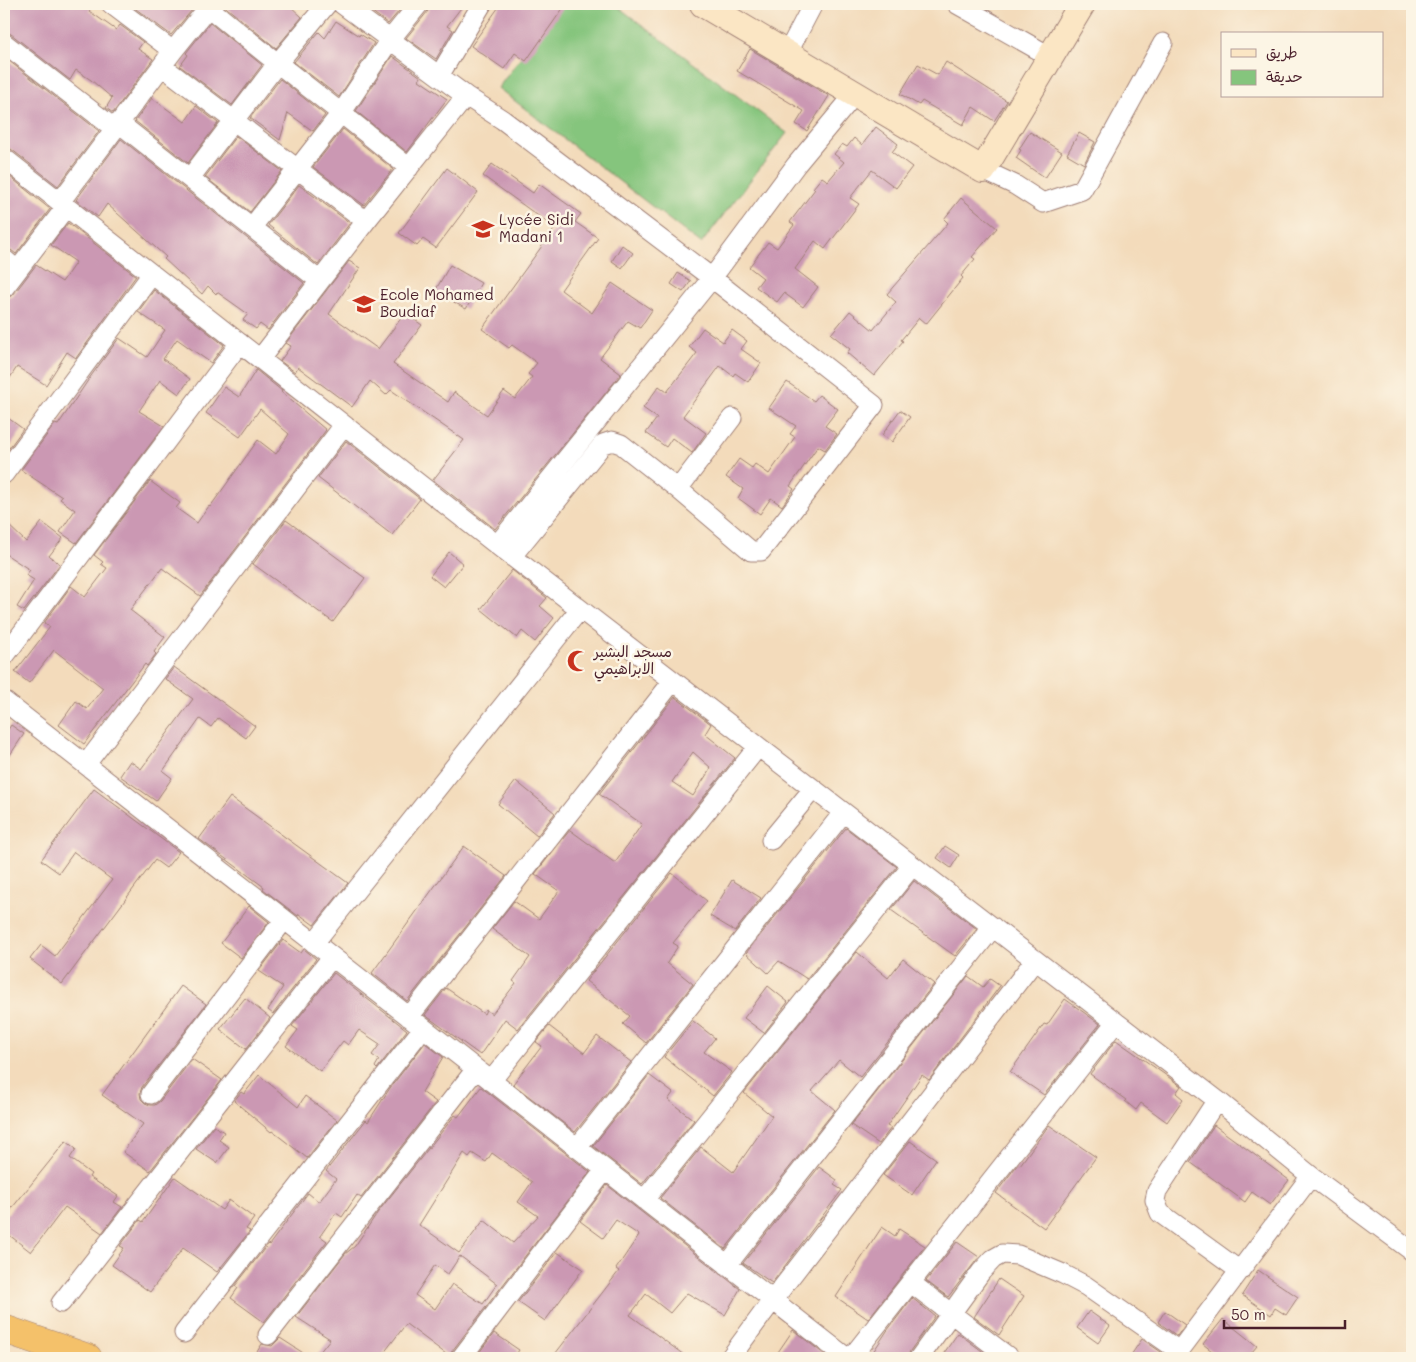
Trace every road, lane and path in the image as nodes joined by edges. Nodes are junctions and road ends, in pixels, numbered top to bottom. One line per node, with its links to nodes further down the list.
1 (111, 4): 15 (street)
2 (339, 4): 10 (street); 16 (street)
3 (419, 4): 10 (street)
4 (482, 4): 17 (street)
5 (813, 4): 13 (street)
6 (957, 4): 14 (street)
7 (1082, 4): 14 (street)
8 (209, 6): 15 (street); 16 (street)
9 (714, 7): 13 (street)
10 (389, 40): 17 (street); 20 (street)
11 (4, 43): 22 (street)
12 (1164, 43): 26 (street)
13 (787, 54): 18 (street)
14 (1051, 57): 26 (street)
15 (167, 58): 21 (street); 22 (street)
16 (277, 64): 20 (street); 21 (street)
17 (439, 76): 19 (street)
18 (855, 94): 26 (street); 33 (street)
19 (466, 96): 24 (street); 33 (street)
20 (342, 112): 24 (street); 25 (street)
21 (233, 120): 25 (street); 27 (street)
22 (117, 126): 27 (street); 28 (street)
23 (4, 158): 28 (street)
24 (409, 168): 29 (street)
25 (297, 169): 29 (street); 30 (street)
26 (983, 170)
27 (190, 178): 30 (street)
28 (63, 204): 31 (street); 32 (street)
29 (366, 222): 34 (street)
30 (252, 227): 34 (street)
31 (11, 264): 35 (street)
32 (152, 274): 36 (street); 40 (street)
33 (712, 278): 41 (street); 42 (street)
34 (320, 281): 37 (street)
35 (4, 288)
36 (240, 343): 37 (street); 45 (street)
37 (260, 359): 39 (street)
38 (732, 418): 41 (street)
39 (344, 425): 42 (street); 49 (street)
40 (4, 474)
41 (678, 489): 43 (street)
42 (497, 545): 43 (street)
43 (512, 556): 44 (street)
44 (580, 609): 46 (street); 56 (street)
45 (4, 657)
46 (673, 681): 48 (street); 59 (street)
47 (4, 701): 49 (street)
48 (758, 747): 50 (street); 61 (street)
49 (86, 764): 54 (street)
50 (813, 790): 51 (street); 52 (street)
51 (843, 813): 53 (street); 64 (street)
52 (771, 840)
53 (912, 866): 55 (street); 67 (street)
54 (284, 920): 56 (street); 62 (street)
55 (992, 927): 58 (street); 69 (street)
56 (314, 943): 57 (street)
57 (332, 957): 59 (street); 73 (street)
58 (1035, 960): 60 (street); 72 (street)
59 (416, 1022): 61 (street); 76 (street)
60 (1116, 1022): 63 (street); 71 (street)
61 (483, 1075): 64 (street); 77 (street)
62 (151, 1094)
63 (1217, 1100): 66 (street); 70 (street)
64 (577, 1148): 65 (street)
65 (605, 1170): 67 (street); 81 (street)
66 (1311, 1176): 68 (street); 70 (street)
67 (644, 1200): 69 (street)
68 (1412, 1251)
69 (727, 1265): 72 (street)
70 (1240, 1271): 78 (street)
71 (910, 1283): 74 (street); 79 (street)
72 (772, 1300): 79 (street); 82 (street)
73 (61, 1303)
74 (951, 1314): 78 (street); 83 (street); 84 (street)
75 (4, 1329): 80 (highway)
76 (184, 1333)
77 (268, 1335)
78 (1177, 1355)
79 (845, 1356)
80 (88, 1358)
81 (461, 1358)
82 (730, 1358)
83 (919, 1358)
84 (1010, 1358)

